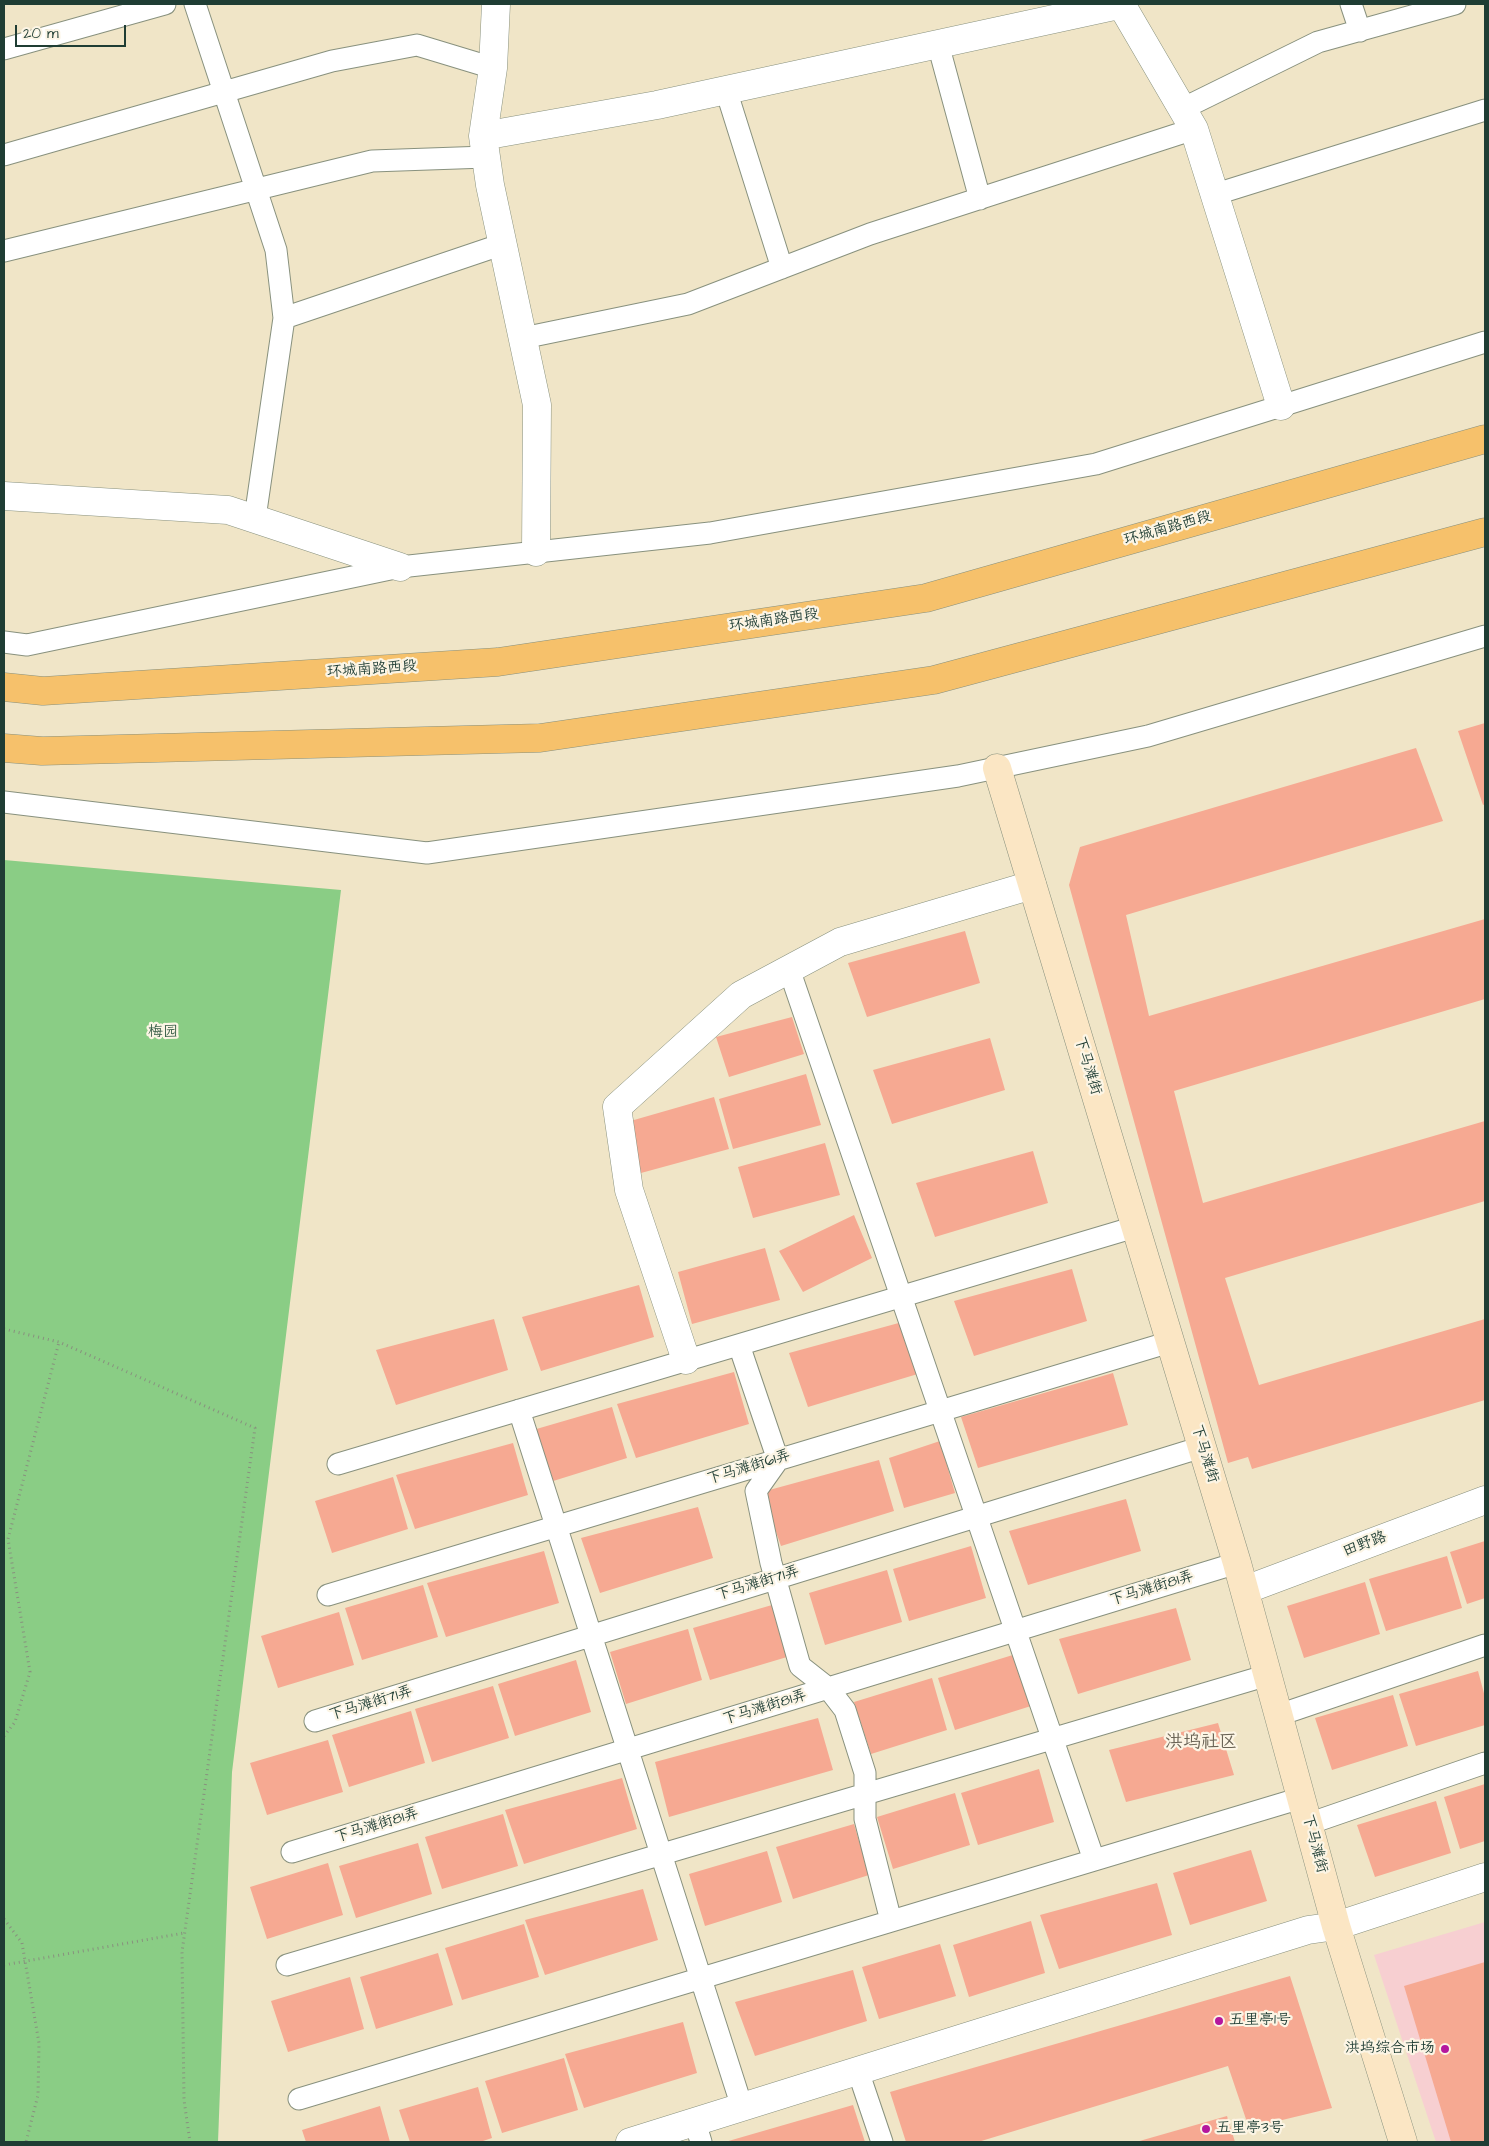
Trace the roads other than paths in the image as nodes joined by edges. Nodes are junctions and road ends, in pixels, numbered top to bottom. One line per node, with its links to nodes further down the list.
1 (165, 4): 9 (lane)
2 (195, 4): 12 (lane)
3 (496, 4): 10 (street)
4 (1122, 4): 8 (street); 14 (street)
5 (1351, 4): 7 (lane)
6 (1455, 4): 7 (lane)
7 (1360, 31): 14 (lane)
8 (938, 44): 11 (street); 19 (lane)
9 (4, 49)
10 (493, 68): 12 (lane); 15 (street)
11 (726, 90): 15 (street); 22 (lane)
12 (224, 92): 16 (lane); 17 (lane)
13 (1485, 110): 18 (lane)
14 (1188, 119): 18 (street); 19 (lane)
15 (484, 146): 17 (lane); 20 (street)
16 (4, 155)
17 (256, 189): 21 (lane); 23 (lane)
18 (1213, 195): 26 (street)
19 (980, 199): 22 (lane)
20 (503, 244): 23 (lane); 24 (street)
21 (4, 251)
22 (782, 268): 24 (lane)
23 (284, 318): 29 (lane)
24 (523, 338): 31 (street)
25 (1485, 342): 26 (lane)
26 (1280, 406): 31 (lane)
27 (1485, 439): 35 (main road, 环城南路西段)
28 (4, 496): 29 (street)
29 (255, 518): 32 (street)
30 (1485, 532): 36 (main road)
31 (536, 552): 32 (lane)
32 (400, 567): 34 (lane)
33 (1485, 636): 37 (lane)
34 (4, 642)
35 (4, 687)
36 (4, 748)
37 (997, 768): 38 (lane); 39 (street, 下马滩街)
38 (4, 802)
39 (1032, 885): 40 (street); 41 (street, 下马滩街)
40 (789, 969): 42 (lane); 45 (street)
41 (1135, 1227): 42 (lane); 43 (street, 下马滩街)
42 (902, 1297): 44 (lane); 47 (lane)
43 (1170, 1342): 47 (lane, 下马滩街61弄); 48 (street, 下马滩街)
44 (738, 1345): 45 (lane); 49 (lane)
45 (686, 1360): 46 (lane)
46 (519, 1410): 50 (lane); 53 (lane)
47 (940, 1411): 49 (lane, 下马滩街61弄); 52 (lane)
48 (1202, 1447): 52 (lane, 下马滩街71弄); 54 (street, 下马滩街)
49 (778, 1460): 53 (lane, 下马滩街61弄); 55 (lane)
50 (338, 1464)
51 (1485, 1500): 56 (street, 田野路)
52 (977, 1517): 55 (lane, 下马滩街71弄); 58 (lane)
53 (556, 1526): 57 (lane, 下马滩街61弄); 59 (lane)
54 (1237, 1563): 56 (street, 下马滩街); 58 (lane, 下马滩街81弄)
55 (775, 1579): 59 (lane, 下马滩街71弄); 62 (lane)
56 (1245, 1590): 61 (street, 下马滩街)
57 (328, 1595)
58 (1016, 1631): 62 (lane, 下马滩街81弄); 65 (lane)
59 (591, 1636): 64 (lane, 下马滩街71弄); 66 (lane)
60 (1485, 1645): 63 (lane)
61 (1268, 1675): 63 (street, 下马滩街); 65 (lane)
62 (828, 1688): 66 (lane, 下马滩街81弄); 68 (lane)
63 (1279, 1715): 69 (street, 下马滩街)
64 (315, 1721)
65 (1053, 1739): 68 (lane); 72 (lane)
66 (628, 1750): 70 (lane, 下马滩街81弄); 71 (lane)
67 (1485, 1763): 69 (lane)
68 (865, 1794): 71 (lane); 74 (lane)
69 (1305, 1811): 72 (lane); 75 (street, 下马滩街)
70 (292, 1852)
71 (661, 1855): 76 (lane); 77 (lane)
72 (1094, 1860): 74 (lane)
73 (1485, 1878): 75 (street)
74 (891, 1921): 77 (lane)
75 (1336, 1926): 78 (street); 84 (street, 下马滩街)
76 (287, 1965)
77 (700, 1978): 79 (lane); 80 (lane)
78 (858, 2071): 80 (street); 83 (lane)
79 (299, 2099)
80 (742, 2107): 81 (street)
81 (698, 2132): 82 (street)
82 (630, 2142)
83 (882, 2142)
84 (1403, 2142)

